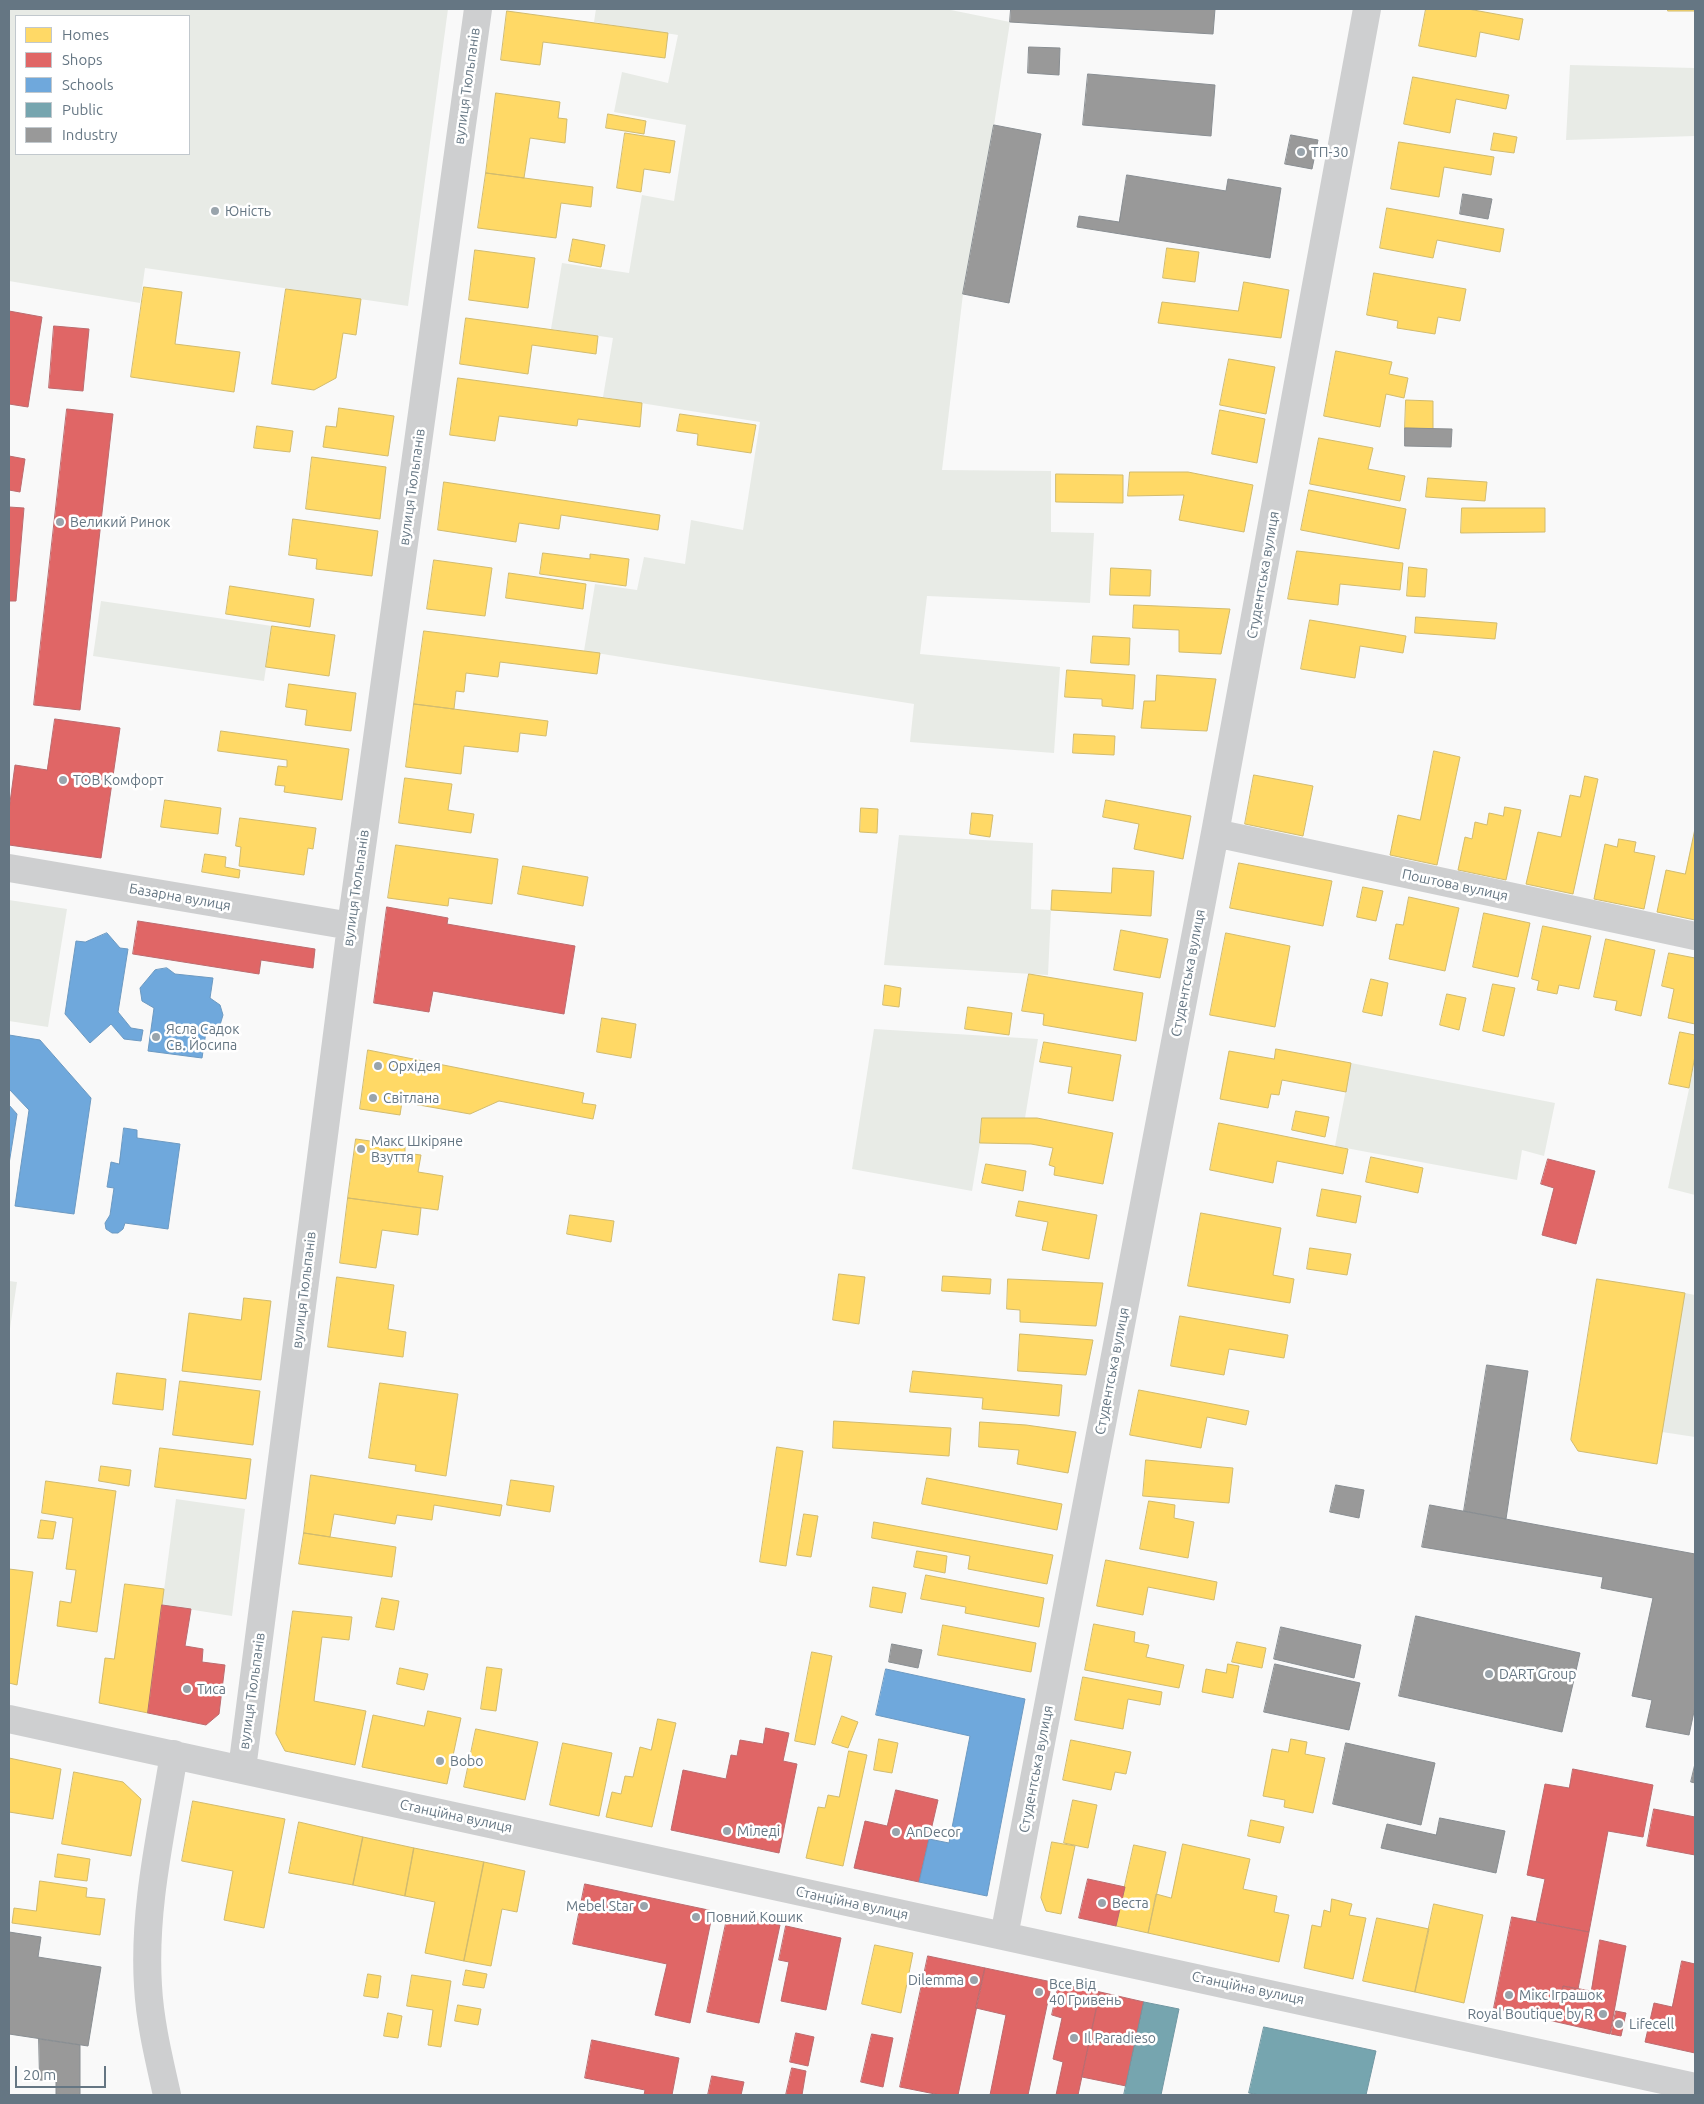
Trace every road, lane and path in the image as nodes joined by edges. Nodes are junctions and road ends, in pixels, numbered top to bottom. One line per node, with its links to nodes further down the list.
1 (478, 9): 5 (street, вулиця Тюльпанів)
2 (1367, 9): 3 (street, Студентська вулиця)
3 (1215, 833): 6 (street, Поштова вулиця); 10 (street, Студентська вулиця)
4 (9, 868): 5 (street, Базарна вулиця)
5 (351, 926): 9 (street, вулиця Тюльпанів)
6 (1695, 936)
7 (9, 1719): 8 (street, Станційна вулиця)
8 (174, 1754): 9 (street, Станційна вулиця); 12 (street)
9 (242, 1769): 10 (street, Станційна вулиця)
10 (1004, 1936): 11 (street, Станційна вулиця)
11 (1695, 2087)
12 (166, 2095)

